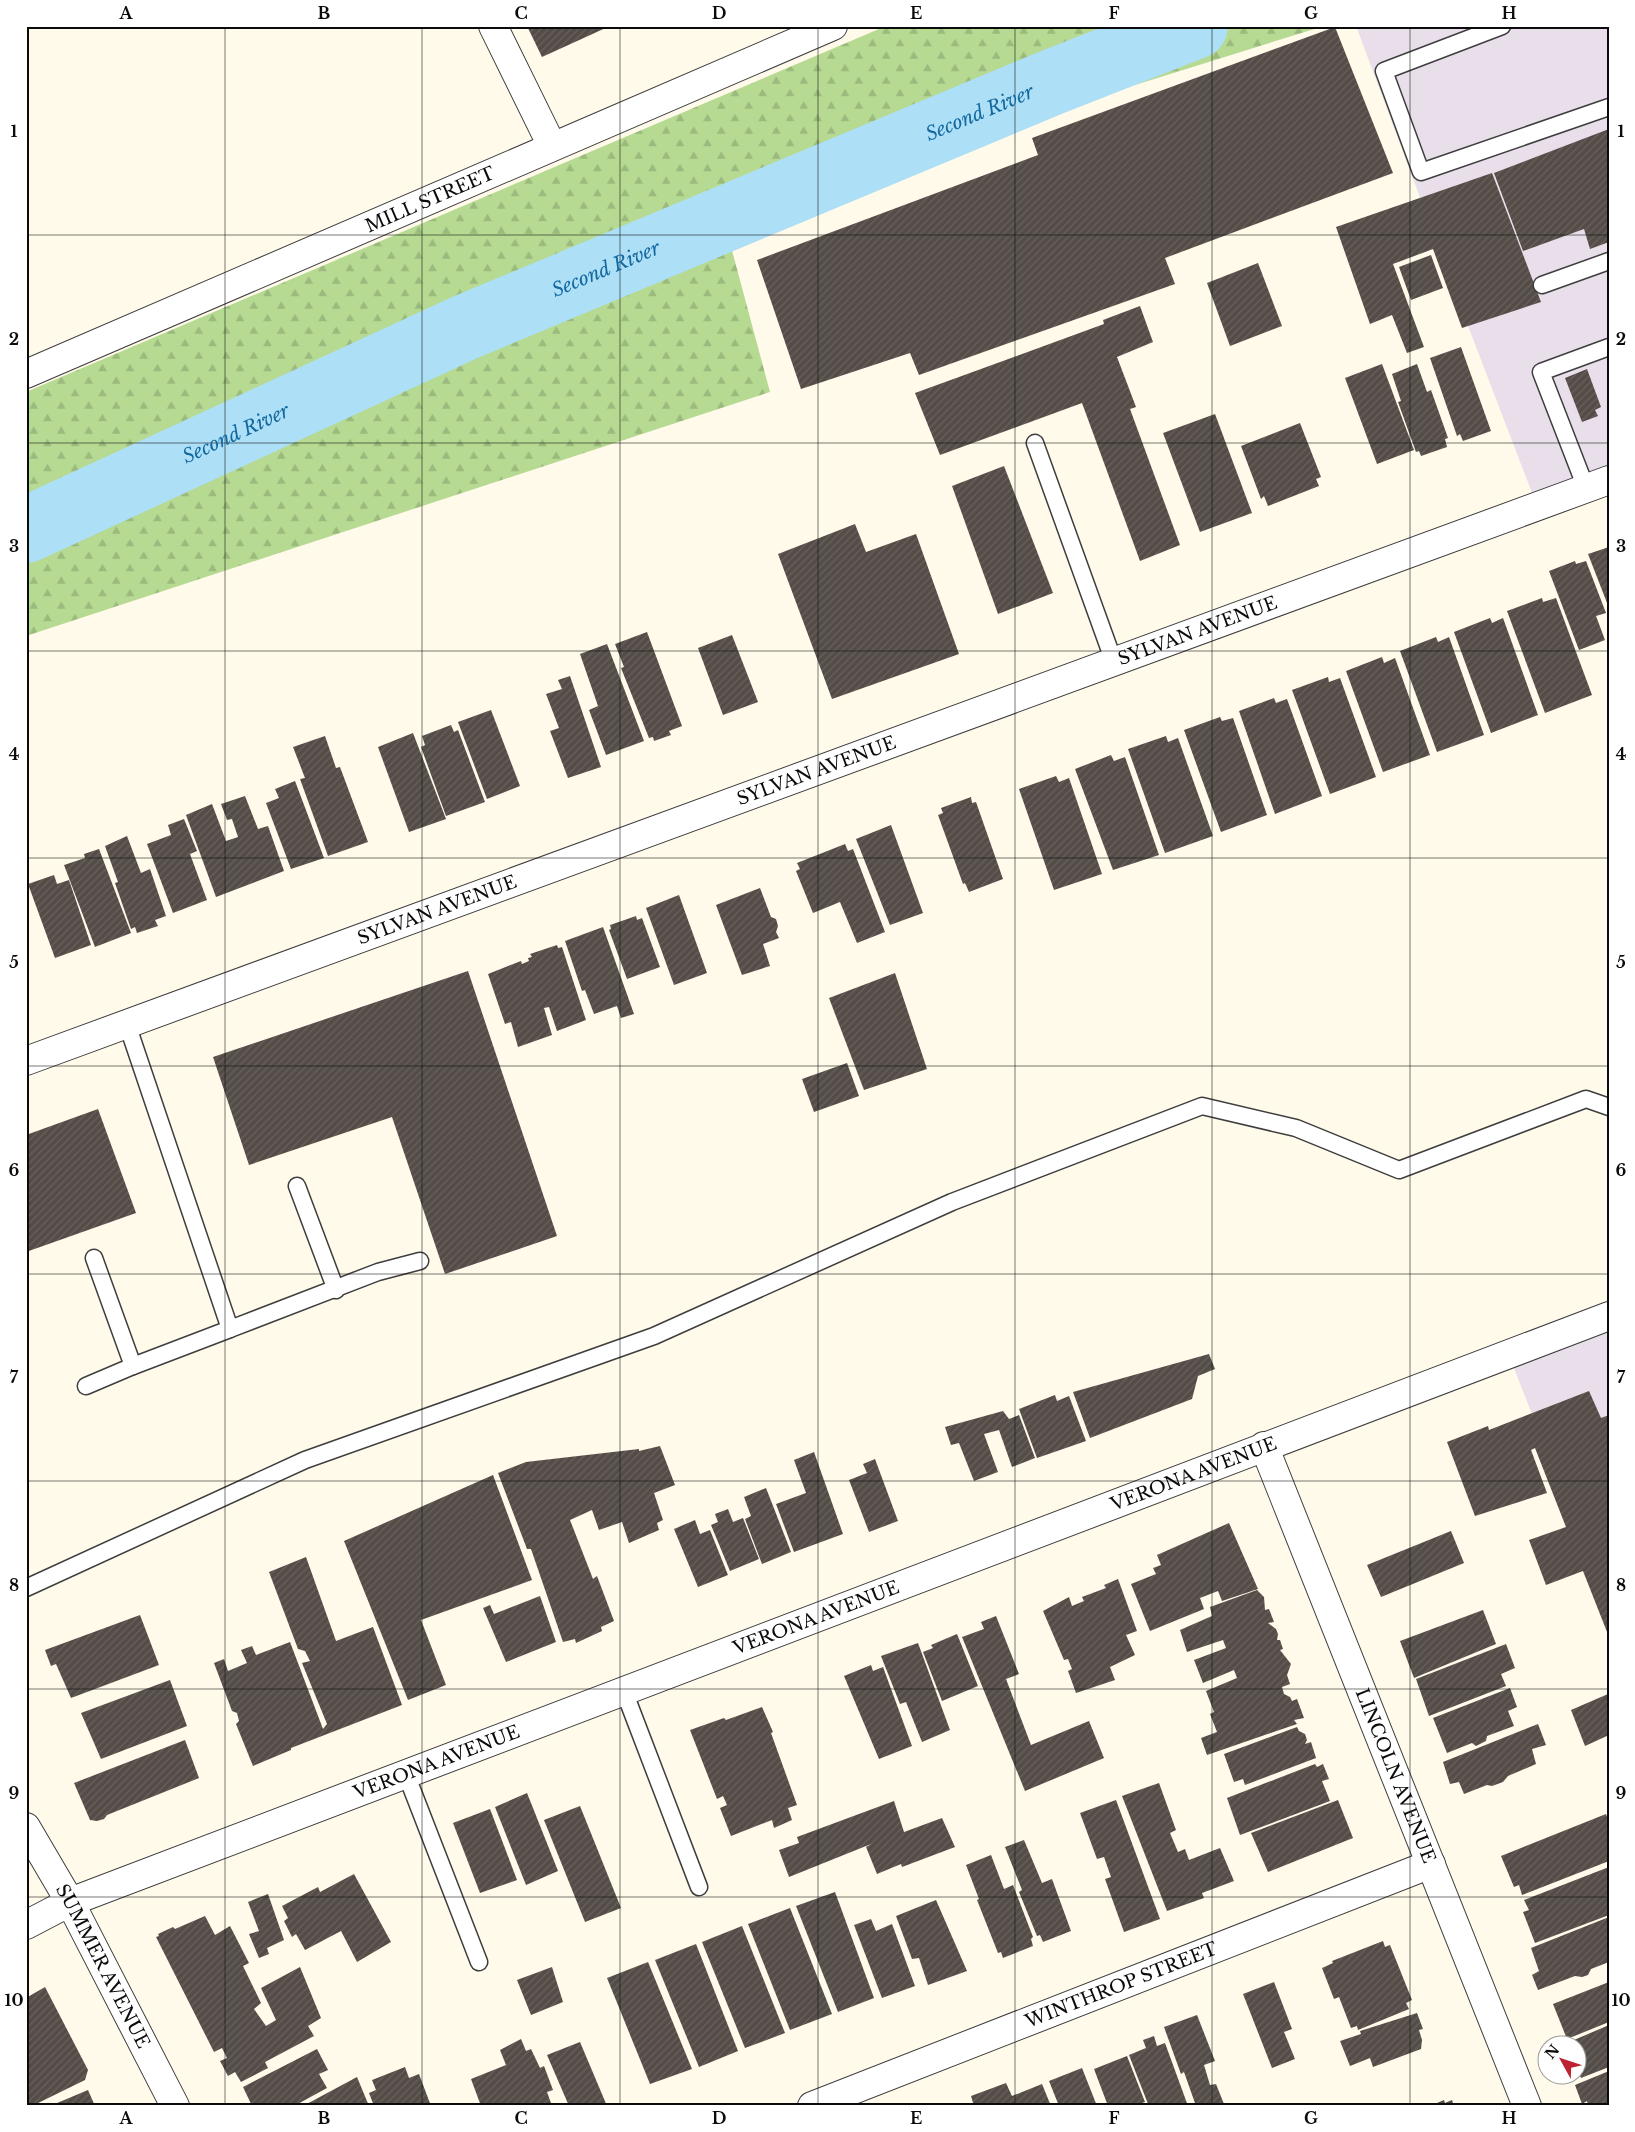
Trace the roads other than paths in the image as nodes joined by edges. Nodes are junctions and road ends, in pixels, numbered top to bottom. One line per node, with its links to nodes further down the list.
1 (492, 26): 5 (street)
2 (833, 26): 5 (street, MILL STREET)
3 (1502, 26): 4 (lane)
4 (1609, 107)
5 (552, 146): 9 (street, MILL STREET)
6 (1609, 261): 7 (lane)
7 (1542, 285)
8 (1609, 347): 11 (lane)
9 (26, 374)
10 (1036, 443): 12 (lane)
11 (1598, 484): 12 (street, SYLVAN AVENUE)
12 (1114, 662): 13 (street, SYLVAN AVENUE)
13 (127, 1024): 14 (street, SYLVAN AVENUE); 21 (lane)
14 (26, 1061)
15 (1609, 1107): 25 (lane)
16 (297, 1186): 19 (lane)
17 (94, 1258): 22 (lane)
18 (420, 1261): 19 (lane)
19 (336, 1290): 21 (lane)
20 (1609, 1316): 24 (street, VERONA AVENUE)
21 (230, 1329): 22 (lane)
22 (132, 1366): 23 (lane)
23 (86, 1386)
24 (1264, 1446): 26 (street, VERONA AVENUE); 29 (street, LINCOLN AVENUE)
25 (26, 1588)
26 (624, 1691): 27 (street, VERONA AVENUE); 30 (lane)
27 (406, 1774): 31 (street, VERONA AVENUE); 33 (lane)
28 (26, 1827): 31 (street, SUMMER AVENUE)
29 (1430, 1864): 35 (street, WINTHROP STREET); 36 (street, LINCOLN AVENUE)
30 (700, 1887)
31 (70, 1902): 32 (street, VERONA AVENUE); 34 (street, SUMMER AVENUE)
32 (26, 1925)
33 (480, 1962)
34 (175, 2106)
35 (812, 2106)
36 (1527, 2106)

